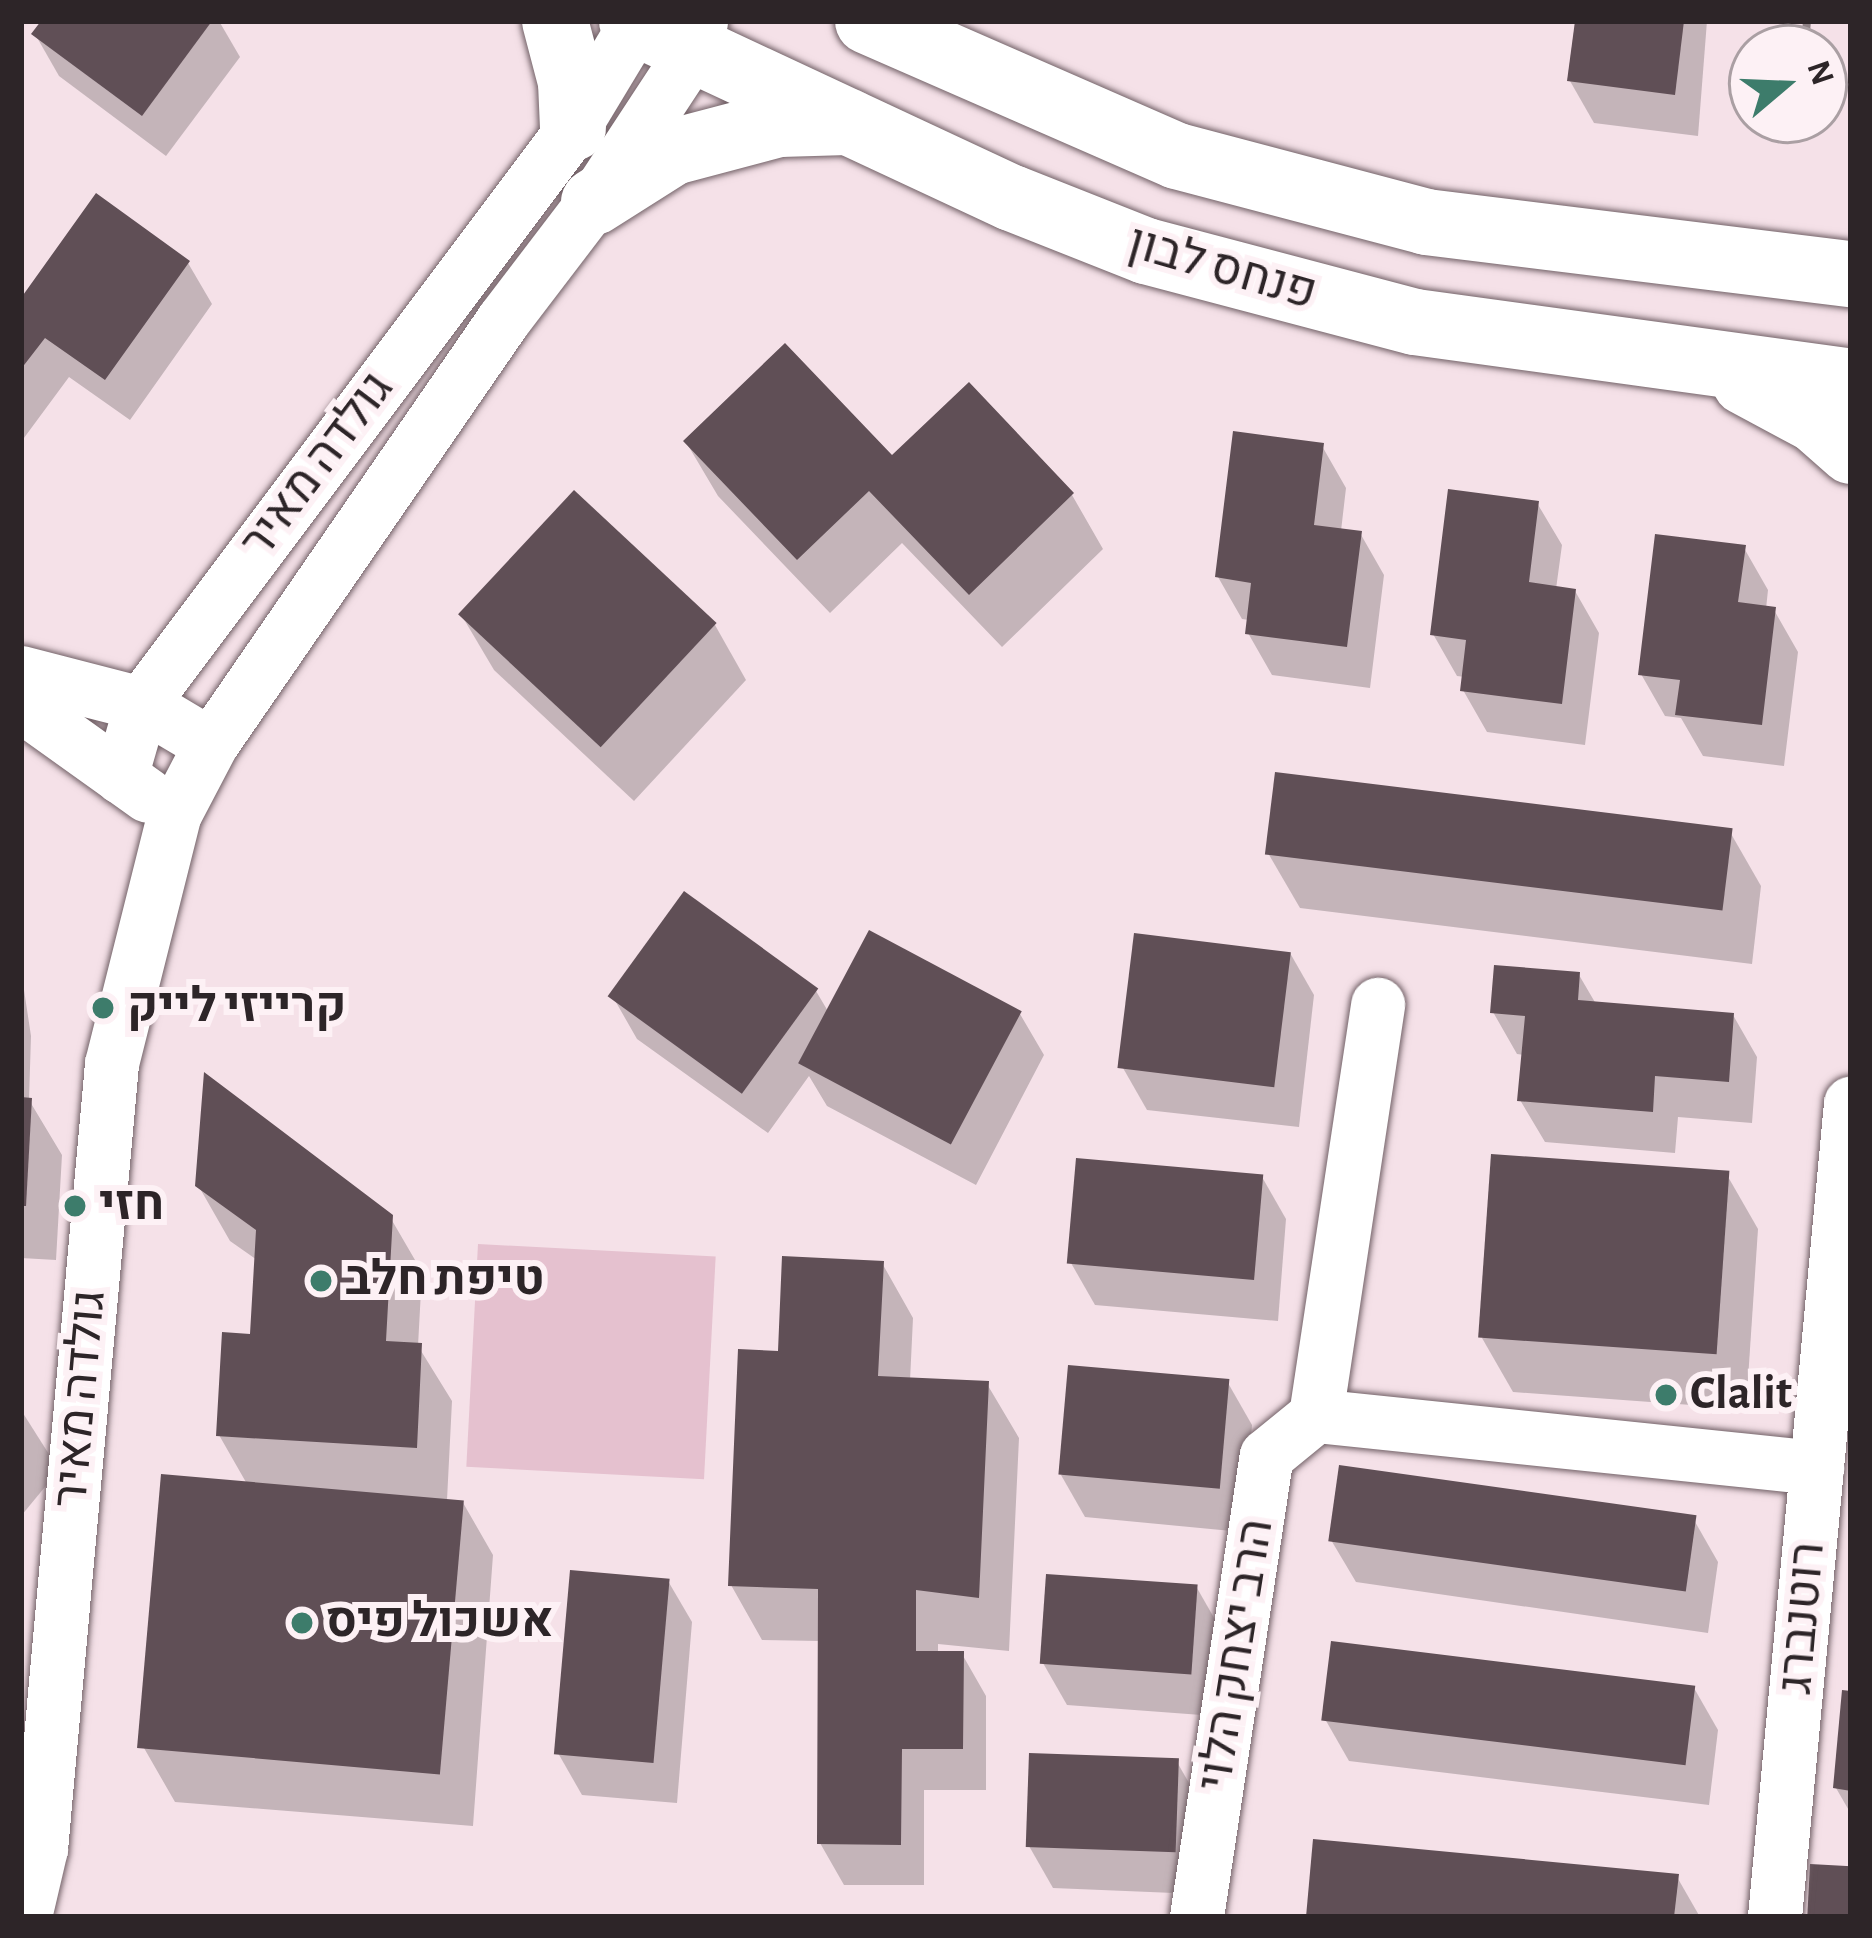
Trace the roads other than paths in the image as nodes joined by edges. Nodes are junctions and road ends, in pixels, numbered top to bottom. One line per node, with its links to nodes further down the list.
1 (555, 21): 5 (main road)
2 (868, 21): 7 (main road, פנחס לבון)
3 (660, 27): 4 (main road, פנחס לבון); 5 (street, גולדה מאיר); 6 (street, גולדה מאיר)
4 (855, 122): 6 (main road); 10 (main road, פנחס לבון)
5 (573, 128): 8 (street, גולדה מאיר)
6 (593, 202): 9 (street, גולדה מאיר)
7 (1851, 274)
8 (452, 287): 9 (street); 14 (street, גולדה מאיר)
9 (504, 320): 16 (street, גולדה מאיר)
10 (1668, 356): 11 (main road, פנחס לבון); 12 (main road)
11 (1851, 382)
12 (1851, 451)
13 (21, 673): 14 (street)
14 (142, 704): 16 (street); 17 (street, גולדה מאיר)
15 (21, 705): 17 (street)
16 (212, 746): 18 (street, גולדה מאיר)
17 (121, 777): 18 (street)
18 (175, 814): 24 (street, גולדה מאיר)
19 (1378, 1005): 22 (street)
20 (1851, 1104): 21 (street, רוטנברג)
21 (1844, 1252): 23 (street, רוטנברג)
22 (1316, 1416): 23 (street); 25 (street, הרב יצחק הלוי)
23 (1817, 1468): 26 (street, רוטנברג)
24 (25, 1917)
25 (1197, 1917)
26 (1774, 1917)

